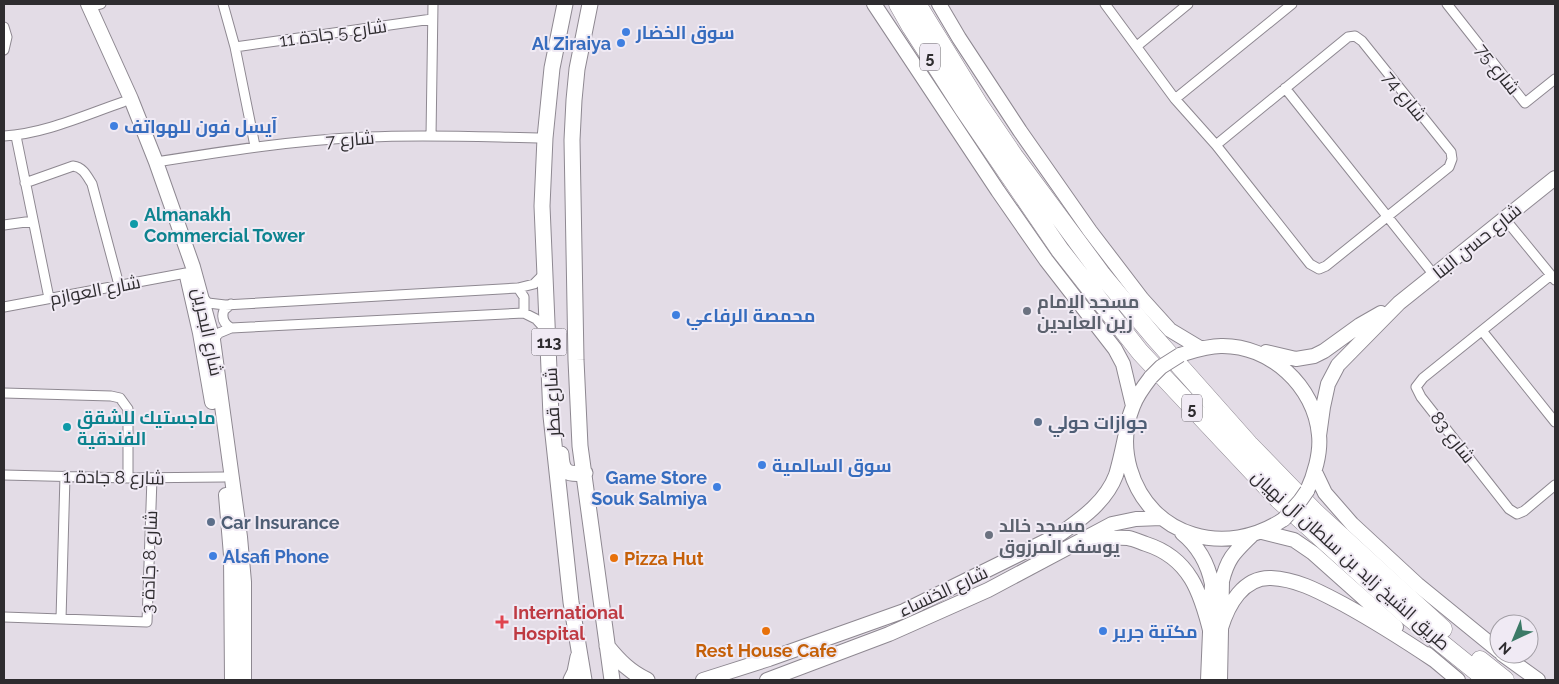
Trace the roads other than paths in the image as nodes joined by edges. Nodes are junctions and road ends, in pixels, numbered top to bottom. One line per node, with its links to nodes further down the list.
1 (223, 4): 19 (street)
2 (432, 4): 15 (street)
3 (565, 4): 28 (main road, شارع قطر / 113)
4 (590, 4): 63 (main road, شارع قطر / 113)
5 (874, 4): 57 (main road)
6 (891, 4): 17 (highway)
7 (898, 4): 17 (highway, طريق الشيخ زايد بن سلطان آل نهيان / 5)
8 (917, 4): 94 (highway, طريق الشيخ زايد بن سلطان آل نهيان / 5)
9 (939, 4): 54 (main road)
10 (1105, 4): 18 (street, شارع 74)
11 (1188, 4): 18 (street)
12 (1292, 4): 23 (street)
13 (1446, 4): 21 (street, شارع 75)
14 (90, 5): 24 (main road, شارع البحرين); 31 (main road, شارع البحرين)
15 (432, 19): 19 (street, شارع 5 جادة 11); 27 (street)
16 (4, 27): 20 (street)
17 (910, 27): 93 (highway, طريق الشيخ زايد بن سلطان آل نهيان / 5)
18 (1137, 46): 23 (street, شارع 74)
19 (235, 47): 30 (street)
20 (4, 50)
21 (1555, 79)
22 (1285, 88): 29 (street, شارع 74); 34 (street); 34 (street, شارع 74)
23 (1175, 99): 29 (street, شارع 74)
24 (123, 102): 26 (street); 39 (main road, شارع البحرين)
25 (4, 136): 26 (street)
26 (16, 136): 33 (street)
27 (431, 136): 28 (street, شارع 7); 30 (street, شارع 7)
28 (545, 138): 38 (main road, شارع قطر / 113)
29 (1216, 145): 34 (street, شارع 74)
30 (255, 146): 31 (street, شارع 7)
31 (156, 162): 44 (main road, شارع البحرين)
32 (1555, 178): 35 (main road, شارع حسن البنا)
33 (25, 183): 36 (street); 42 (street)
34 (1388, 217): 40 (street)
35 (1505, 218): 40 (main road, شارع حسن البنا); 41 (street, شارع 83)
36 (33, 221): 37 (street); 45 (street)
37 (4, 225)
38 (546, 270): 43 (street); 52 (main road, شارع قطر / 113)
39 (186, 273): 42 (street, شارع العوازم); 66 (main road, شارع البحرين)
40 (1434, 275): 46 (main road, شارع حسن البنا)
41 (1553, 278): 51 (street, شارع 83)
42 (119, 285): 45 (street, شارع العوازم)
43 (518, 288): 47 (street); 49 (street)
44 (202, 297): 47 (street); 53 (main road, شارع البحرين)
45 (49, 298): 48 (street, شارع العوازم)
46 (1399, 303): 55 (main road, شارع حسن البنا); 61 (main road, شارع حسن البنا)
47 (231, 304): 50 (street)
48 (4, 307)
49 (524, 314): 50 (street); 52 (street)
50 (231, 328): 53 (street)
51 (1483, 332): 59 (street); 69 (street, شارع 83)
52 (549, 334): 58 (main road, شارع قطر / 113)
53 (212, 340): 83 (main road, شارع البحرين)
54 (1200, 348): 55 (main road); 57 (main road, bridge)
55 (1240, 348): 61 (main road)
56 (4, 394): 67 (street)
57 (1133, 406): 60 (main road, شارع الخنساء)
58 (551, 416): 63 (main road); 79 (main road, شارع قطر / 113)
59 (1555, 422)
60 (1126, 433): 70 (main road); 88 (main road, شارع الخنساء)
61 (1319, 436): 62 (main road, شارع حسن البنا)
62 (1315, 472): 72 (main road, شارع حسن البنا, bridge); 77 (main road)
63 (584, 473): 78 (main road, شارع قطر / 113)
64 (4, 475): 65 (street, شارع 8 جادة 1)
65 (65, 476): 67 (street, شارع 8 جادة 1); 75 (street)
66 (224, 477): 68 (street, شارع 8 جادة 1); 82 (main road, شارع البحرين)
67 (128, 478): 68 (street, شارع 8 جادة 1)
68 (152, 478): 75 (street, شارع 8 جادة 3)
69 (1555, 485)
70 (1161, 518): 71 (main road); 73 (main road, شارع الخنساء)
71 (1176, 528): 72 (main road); 76 (main road)
72 (1257, 534): 76 (main road); 80 (main road)
73 (1085, 539): 76 (main road); 89 (main road, شارع الخنساء)
74 (4, 617): 75 (street, شارع 8 جادة 3)
75 (61, 619)
76 (1216, 631): 80 (main road); 90 (main road); 91 (main road)
77 (1489, 643)
78 (607, 645): 86 (main road, شارع قطر / 113); 87 (main road)
79 (579, 653): 84 (main road); 85 (main road, شارع قطر / 113)
80 (1434, 660): 92 (main road)
81 (1516, 664): 95 (main road)
82 (232, 680)
83 (244, 680)
84 (572, 680)
85 (584, 680)
86 (612, 680)
87 (647, 680)
88 (703, 680)
89 (767, 680)
90 (1208, 680)
91 (1220, 680)
92 (1458, 680)
93 (1487, 680)
94 (1505, 680)
95 (1538, 680)

